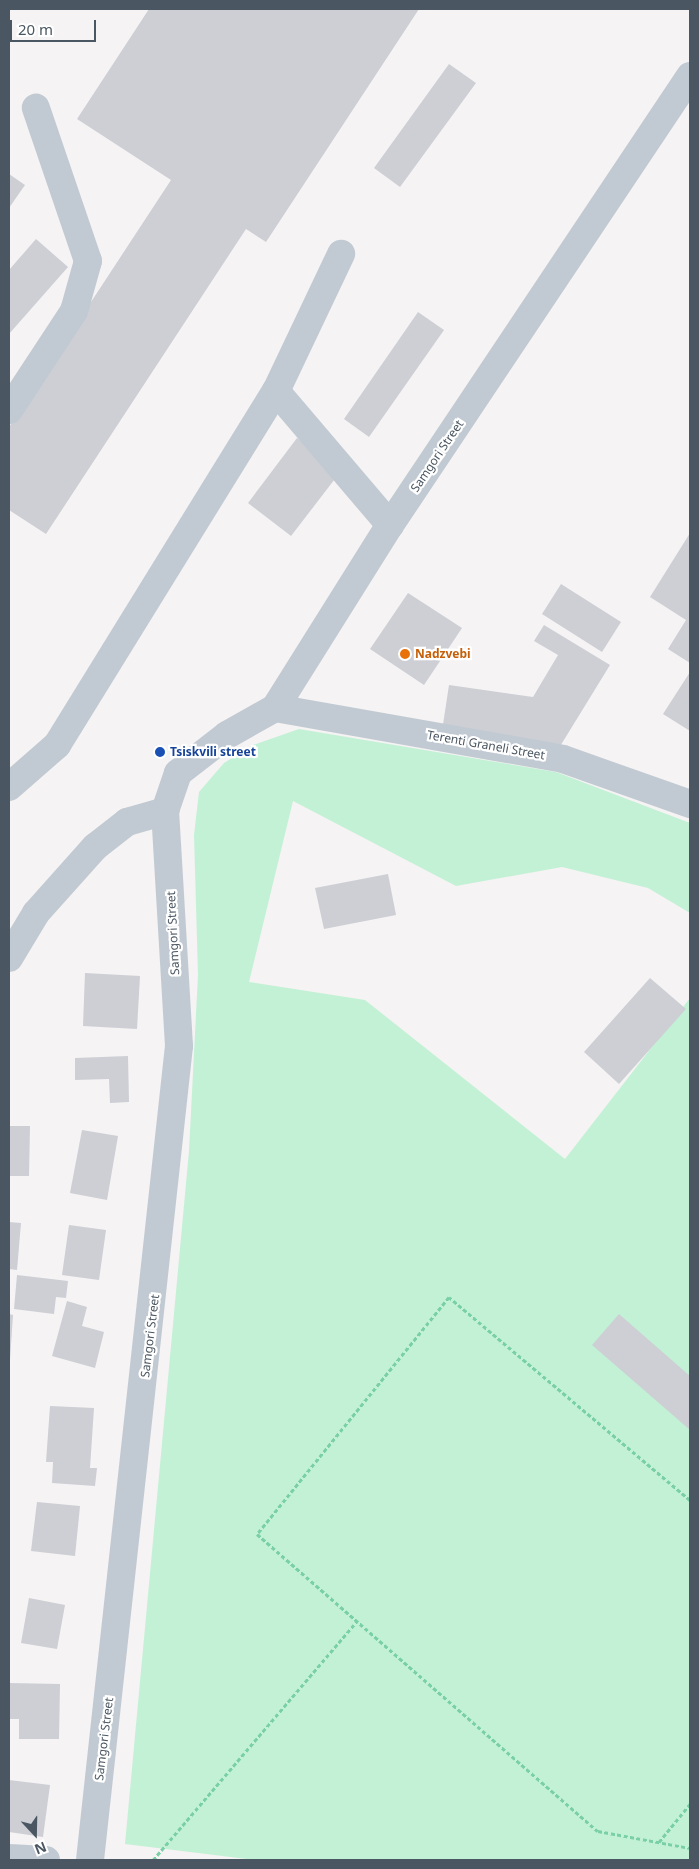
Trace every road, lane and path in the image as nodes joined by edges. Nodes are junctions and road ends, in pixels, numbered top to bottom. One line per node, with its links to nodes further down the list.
1 (690, 76): 6 (street, Samgori Street)
2 (36, 108): 5 (street)
3 (342, 254): 4 (street)
4 (276, 391): 6 (street); 8 (street)
5 (9, 410)
6 (390, 525): 7 (street, Samgori Street)
7 (275, 708): 9 (street, Terenti Graneli Street); 10 (street, Samgori Street)
8 (9, 787)
9 (690, 804)
10 (165, 811): 11 (street); 19 (street, Samgori Street)
11 (9, 958)
12 (690, 1500): 13 (path)
13 (357, 1621): 15 (path); 20 (path)
14 (690, 1804): 15 (path)
15 (659, 1842): 16 (path)
16 (690, 1848)
17 (9, 1858): 18 (street)
18 (46, 1860)
19 (90, 1860)
20 (154, 1860)

